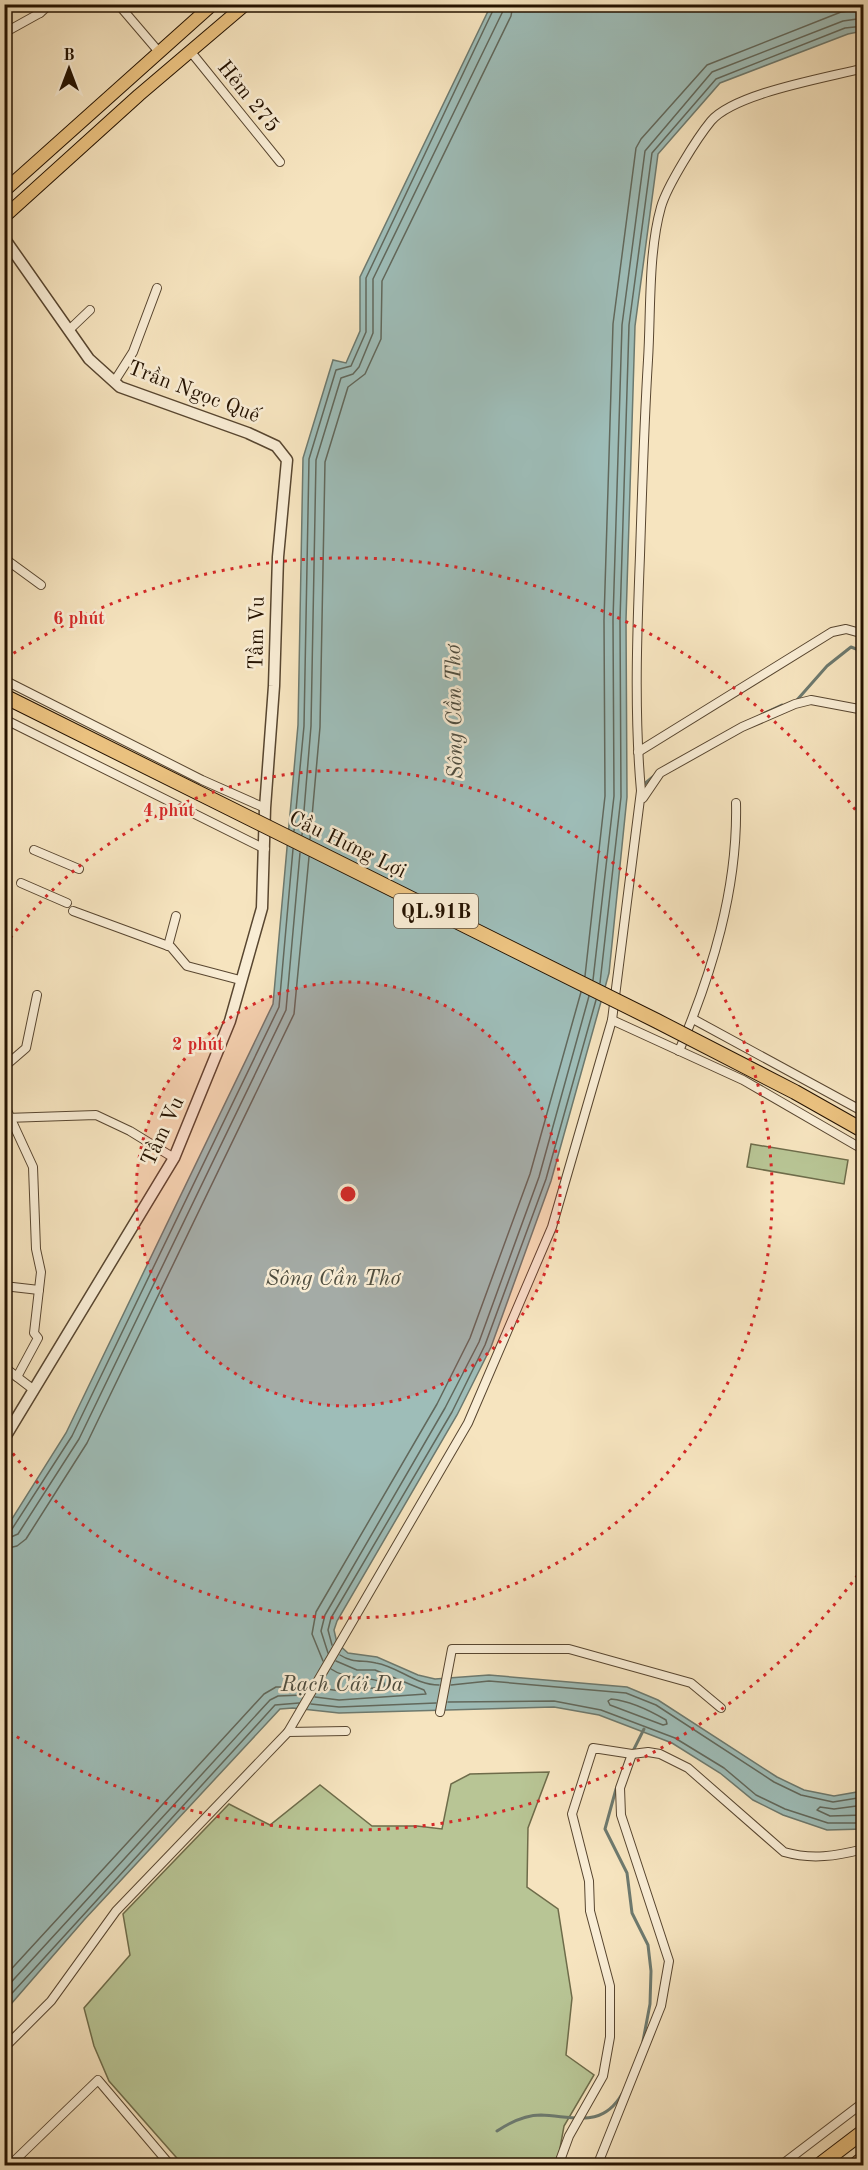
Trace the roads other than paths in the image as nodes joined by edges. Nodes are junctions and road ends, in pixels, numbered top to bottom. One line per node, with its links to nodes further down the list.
1 (32, 4): 6 (street)
2 (50, 4): 6 (street)
3 (118, 4): 8 (street)
4 (213, 4): 8 (main road)
5 (246, 4): 9 (main road)
6 (40, 13): 7 (street)
7 (4, 33)
8 (159, 51): 12 (main road)
9 (191, 52): 11 (street, Hẻm 275); 13 (main road)
10 (864, 68): 27 (street)
11 (280, 162)
12 (4, 190)
13 (4, 217)
14 (4, 238): 17 (street, Trần Ngọc Quế)
15 (157, 288): 18 (street)
16 (90, 310): 17 (street)
17 (69, 330): 18 (street, Trần Ngọc Quế)
18 (114, 382): 19 (street, Trần Ngọc Quế)
19 (287, 460): 30 (street, Tầm Vu)
20 (4, 558): 21 (street)
21 (41, 585)
22 (864, 634): 27 (street)
23 (4, 680): 30 (street)
24 (4, 696): 48 (highway, Cầu Hưng Lợi / QL.91B, bridge)
25 (864, 710): 28 (street)
26 (4, 719): 31 (street)
27 (638, 757): 28 (street)
28 (640, 803): 42 (street)
29 (736, 803): 41 (street)
30 (265, 808): 31 (street, Tầm Vu)
31 (265, 849): 39 (street, Tầm Vu)
32 (34, 850): 33 (street)
33 (79, 869)
34 (21, 883): 35 (street)
35 (67, 903)
36 (73, 911): 38 (street)
37 (176, 916): 38 (street)
38 (168, 946): 39 (street)
39 (240, 980): 50 (street, Tầm Vu)
40 (37, 995): 44 (street)
41 (693, 1018): 43 (street); 46 (street)
42 (612, 1020): 43 (street); 60 (street)
43 (679, 1051): 49 (street)
44 (4, 1067)
45 (4, 1104): 47 (street)
46 (864, 1112)
47 (8, 1118): 50 (street); 52 (street)
48 (864, 1131)
49 (864, 1150)
50 (174, 1158): 55 (street, Tầm Vu)
51 (4, 1286): 52 (street)
52 (39, 1290): 54 (street)
53 (4, 1367): 54 (street)
54 (17, 1377): 55 (street)
55 (34, 1390): 56 (street, Tầm Vu)
56 (4, 1439)
57 (721, 1708): 58 (street)
58 (440, 1712)
59 (346, 1731): 60 (street)
60 (288, 1732): 63 (street)
61 (632, 1754): 62 (street); 69 (street); 70 (street)
62 (864, 1849)
63 (4, 2048)
64 (864, 2102): 71 (street)
65 (864, 2131): 72 (highway)
66 (864, 2158): 73 (highway)
67 (9, 2166): 68 (street)
68 (171, 2166)
69 (558, 2166)
70 (597, 2166)
71 (780, 2166)
72 (818, 2166)
73 (854, 2166)

